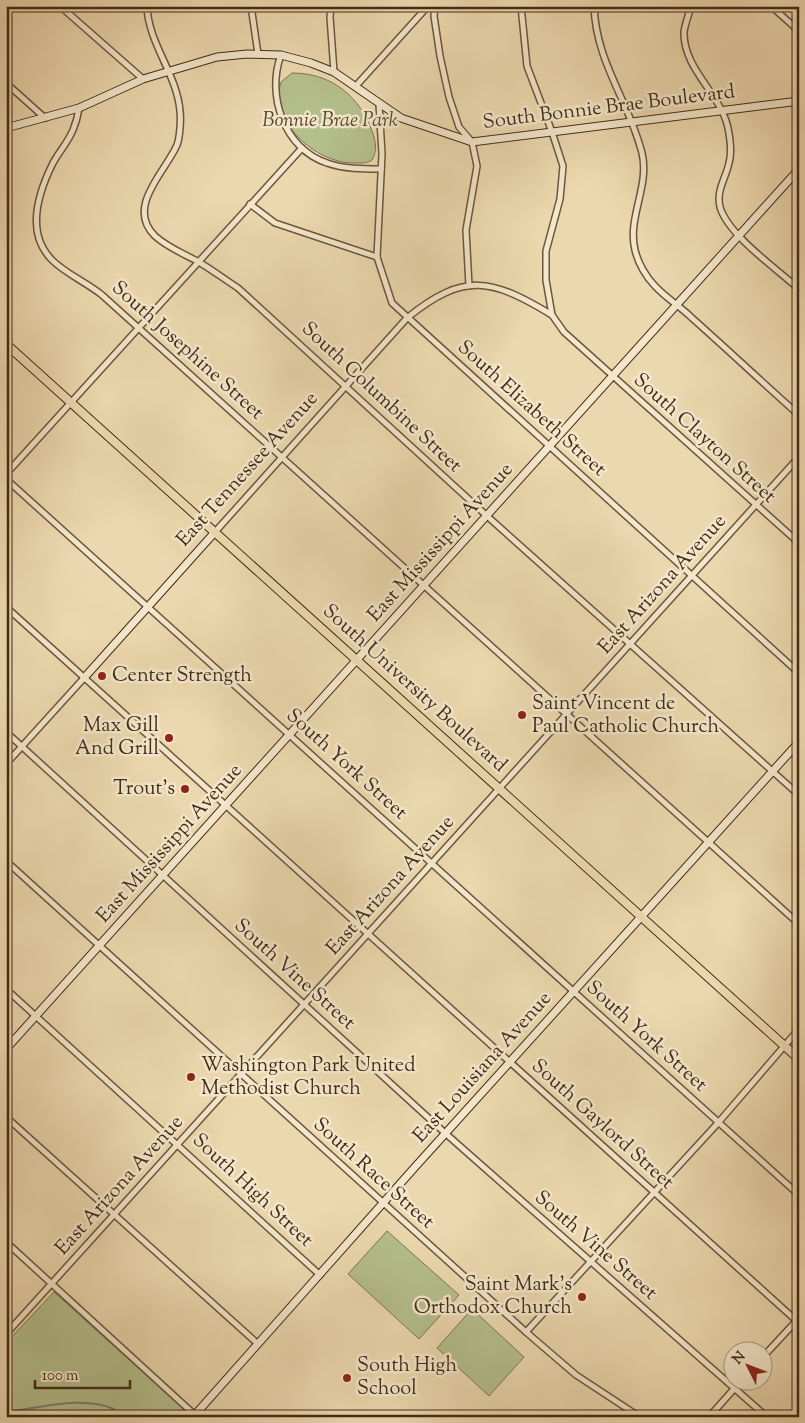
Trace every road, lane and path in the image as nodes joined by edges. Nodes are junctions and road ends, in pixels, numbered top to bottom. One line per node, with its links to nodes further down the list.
1 (60, 6): 16 (street)
2 (147, 6): 14 (street, South Columbine Street)
3 (251, 6): 12 (street)
4 (331, 6): 15 (street)
5 (428, 6): 18 (street)
6 (435, 6): 27 (street)
7 (521, 6): 26 (street)
8 (594, 6): 24 (street)
9 (691, 6): 22 (street)
10 (771, 6): 11 (street)
11 (799, 31)
12 (258, 54): 13 (street, South Bonnie Brae Boulevard); 14 (street, South Bonnie Brae Boulevard)
13 (281, 55): 15 (street, South Bonnie Brae Boulevard); 28 (street)
14 (170, 72): 16 (street, South Bonnie Brae Boulevard); 34 (street, South Columbine Street)
15 (334, 72): 18 (street, South Bonnie Brae Boulevard)
16 (143, 79): 21 (street, South Bonnie Brae Boulevard)
17 (6, 83): 23 (street)
18 (355, 87): 20 (street, South Bonnie Brae Boulevard)
19 (799, 101): 22 (street, South Bonnie Brae Boulevard)
20 (379, 104): 27 (street, South Bonnie Brae Boulevard); 29 (street, South Elizabeth Street)
21 (79, 108): 23 (street, South Bonnie Brae Boulevard); 40 (street, South Josephine Street)
22 (722, 111): 24 (street, South Bonnie Brae Boulevard); 32 (street)
23 (45, 118): 25 (street, South Bonnie Brae Boulevard)
24 (632, 122): 26 (street, South Bonnie Brae Boulevard); 37 (street)
25 (6, 128)
26 (552, 132): 27 (street, South Bonnie Brae Boulevard); 38 (street)
27 (472, 142): 35 (street)
28 (302, 148): 29 (street); 31 (street)
29 (381, 169): 33 (street, South Elizabeth Street)
30 (799, 169): 32 (street, East Mississippi Avenue)
31 (250, 204): 33 (street); 34 (street)
32 (739, 235): 36 (street); 37 (street, East Mississippi Avenue)
33 (377, 257): 39 (street, South Elizabeth Street)
34 (197, 261): 40 (street); 43 (street, South Columbine Street)
35 (469, 286): 38 (street, East Tennessee Avenue); 39 (street, East Tennessee Avenue)
36 (799, 288)
37 (677, 304): 42 (street, East Mississippi Avenue); 45 (street)
38 (552, 315): 42 (street, South Clayton Street)
39 (407, 318): 43 (street, East Tennessee Avenue); 46 (street, South Elizabeth Street)
40 (138, 328): 44 (street); 47 (street, South Josephine Street)
41 (6, 344): 44 (main road, South University Boulevard)
42 (612, 377): 46 (street, East Mississippi Avenue); 51 (street, South Clayton Street)
43 (346, 386): 47 (street, East Tennessee Avenue); 52 (street, South Columbine Street)
44 (72, 402): 49 (street); 53 (main road, South University Boulevard)
45 (799, 415)
46 (549, 446): 52 (street, East Mississippi Avenue); 55 (street, South Elizabeth Street)
47 (282, 457): 53 (street, East Tennessee Avenue); 56 (street, South Josephine Street)
48 (799, 457): 51 (street, East Arizona Avenue)
49 (6, 474)
50 (6, 479): 58 (street, South York Street)
51 (756, 504): 54 (street, South Clayton Street); 55 (street, East Arizona Avenue)
52 (487, 516): 56 (street, East Mississippi Avenue); 59 (street, South Columbine Street)
53 (215, 532): 58 (street, East Tennessee Avenue); 60 (main road, South University Boulevard)
54 (799, 543)
55 (693, 575): 59 (street, East Arizona Avenue); 61 (street, South Elizabeth Street)
56 (424, 585): 60 (street, East Mississippi Avenue); 63 (street, South Josephine Street)
57 (6, 607): 62 (street, South Gaylord Street)
58 (148, 607): 62 (street, East Tennessee Avenue); 65 (street, South York Street)
59 (630, 644): 63 (street, East Arizona Avenue); 69 (street, South Columbine Street)
60 (358, 659): 65 (street, East Mississippi Avenue); 70 (main road, South University Boulevard)
61 (799, 673)
62 (84, 678): 67 (street, East Tennessee Avenue); 72 (street, South Gaylord Street)
63 (567, 714): 70 (street, East Arizona Avenue); 73 (street, South Josephine Street)
64 (6, 732): 67 (street, South Vine Street)
65 (290, 735): 72 (street, East Mississippi Avenue); 75 (street, South York Street)
66 (799, 742): 69 (street, East Louisiana Avenue)
67 (22, 746): 68 (street, East Tennessee Avenue); 76 (street, South Vine Street)
68 (6, 764)
69 (773, 771): 71 (street, South Columbine Street); 73 (street, East Louisiana Avenue)
70 (500, 788): 75 (street, East Arizona Avenue); 77 (main road, South University Boulevard)
71 (799, 794)
72 (226, 806): 76 (street, East Mississippi Avenue); 79 (street, South Gaylord Street)
73 (709, 842): 77 (street, East Louisiana Avenue); 78 (street, South Josephine Street)
74 (6, 861): 80 (street, South Race Street)
75 (432, 862): 79 (street, East Arizona Avenue); 82 (street, South York Street)
76 (163, 876): 80 (street, East Mississippi Avenue); 83 (street, South Vine Street)
77 (641, 917): 82 (street, East Louisiana Avenue); 86 (main road, South University Boulevard)
78 (799, 924)
79 (368, 934): 83 (street, East Arizona Avenue); 89 (street, South Gaylord Street)
80 (99, 946): 84 (street, East Mississippi Avenue); 90 (street, South Race Street)
81 (6, 989): 84 (street, South High Street)
82 (573, 991): 89 (street, East Louisiana Avenue); 92 (street, South York Street)
83 (304, 1004): 90 (street, East Arizona Avenue); 93 (street, South Vine Street)
84 (36, 1016): 87 (street, East Mississippi Avenue); 94 (street, South High Street)
85 (799, 1029): 86 (street)
86 (785, 1046): 88 (main road, South University Boulevard); 92 (street)
87 (6, 1049)
88 (799, 1059)
89 (510, 1062): 93 (street, East Louisiana Avenue); 95 (street, South Gaylord Street)
90 (242, 1073): 94 (street, East Arizona Avenue); 97 (street, South Race Street)
91 (6, 1117): 98 (street)
92 (718, 1123): 95 (street); 96 (street, South York Street)
93 (445, 1133): 97 (street, East Louisiana Avenue); 100 (street, South Vine Street)
94 (178, 1144): 98 (street, East Arizona Avenue); 101 (street, South High Street)
95 (654, 1193): 100 (street); 103 (street, South Gaylord Street)
96 (799, 1195)
97 (383, 1204): 101 (street, East Louisiana Avenue); 104 (street, South Race Street)
98 (115, 1214): 102 (street, East Arizona Avenue); 106 (street)
99 (6, 1242): 102 (street)
100 (590, 1262): 104 (street); 108 (street, South Vine Street)
101 (320, 1274): 106 (street, East Louisiana Avenue)
102 (52, 1283): 105 (street, East Arizona Avenue); 111 (street)
103 (798, 1320): 107 (street)
104 (526, 1332): 112 (street, South Race Street)
105 (6, 1334)
106 (258, 1344): 111 (street, East Louisiana Avenue)
107 (772, 1347)
108 (722, 1377)
109 (733, 1390): 113 (street)
110 (737, 1390): 114 (street, South Vine Street)
111 (194, 1416)
112 (640, 1417)
113 (709, 1417)
114 (767, 1417)

